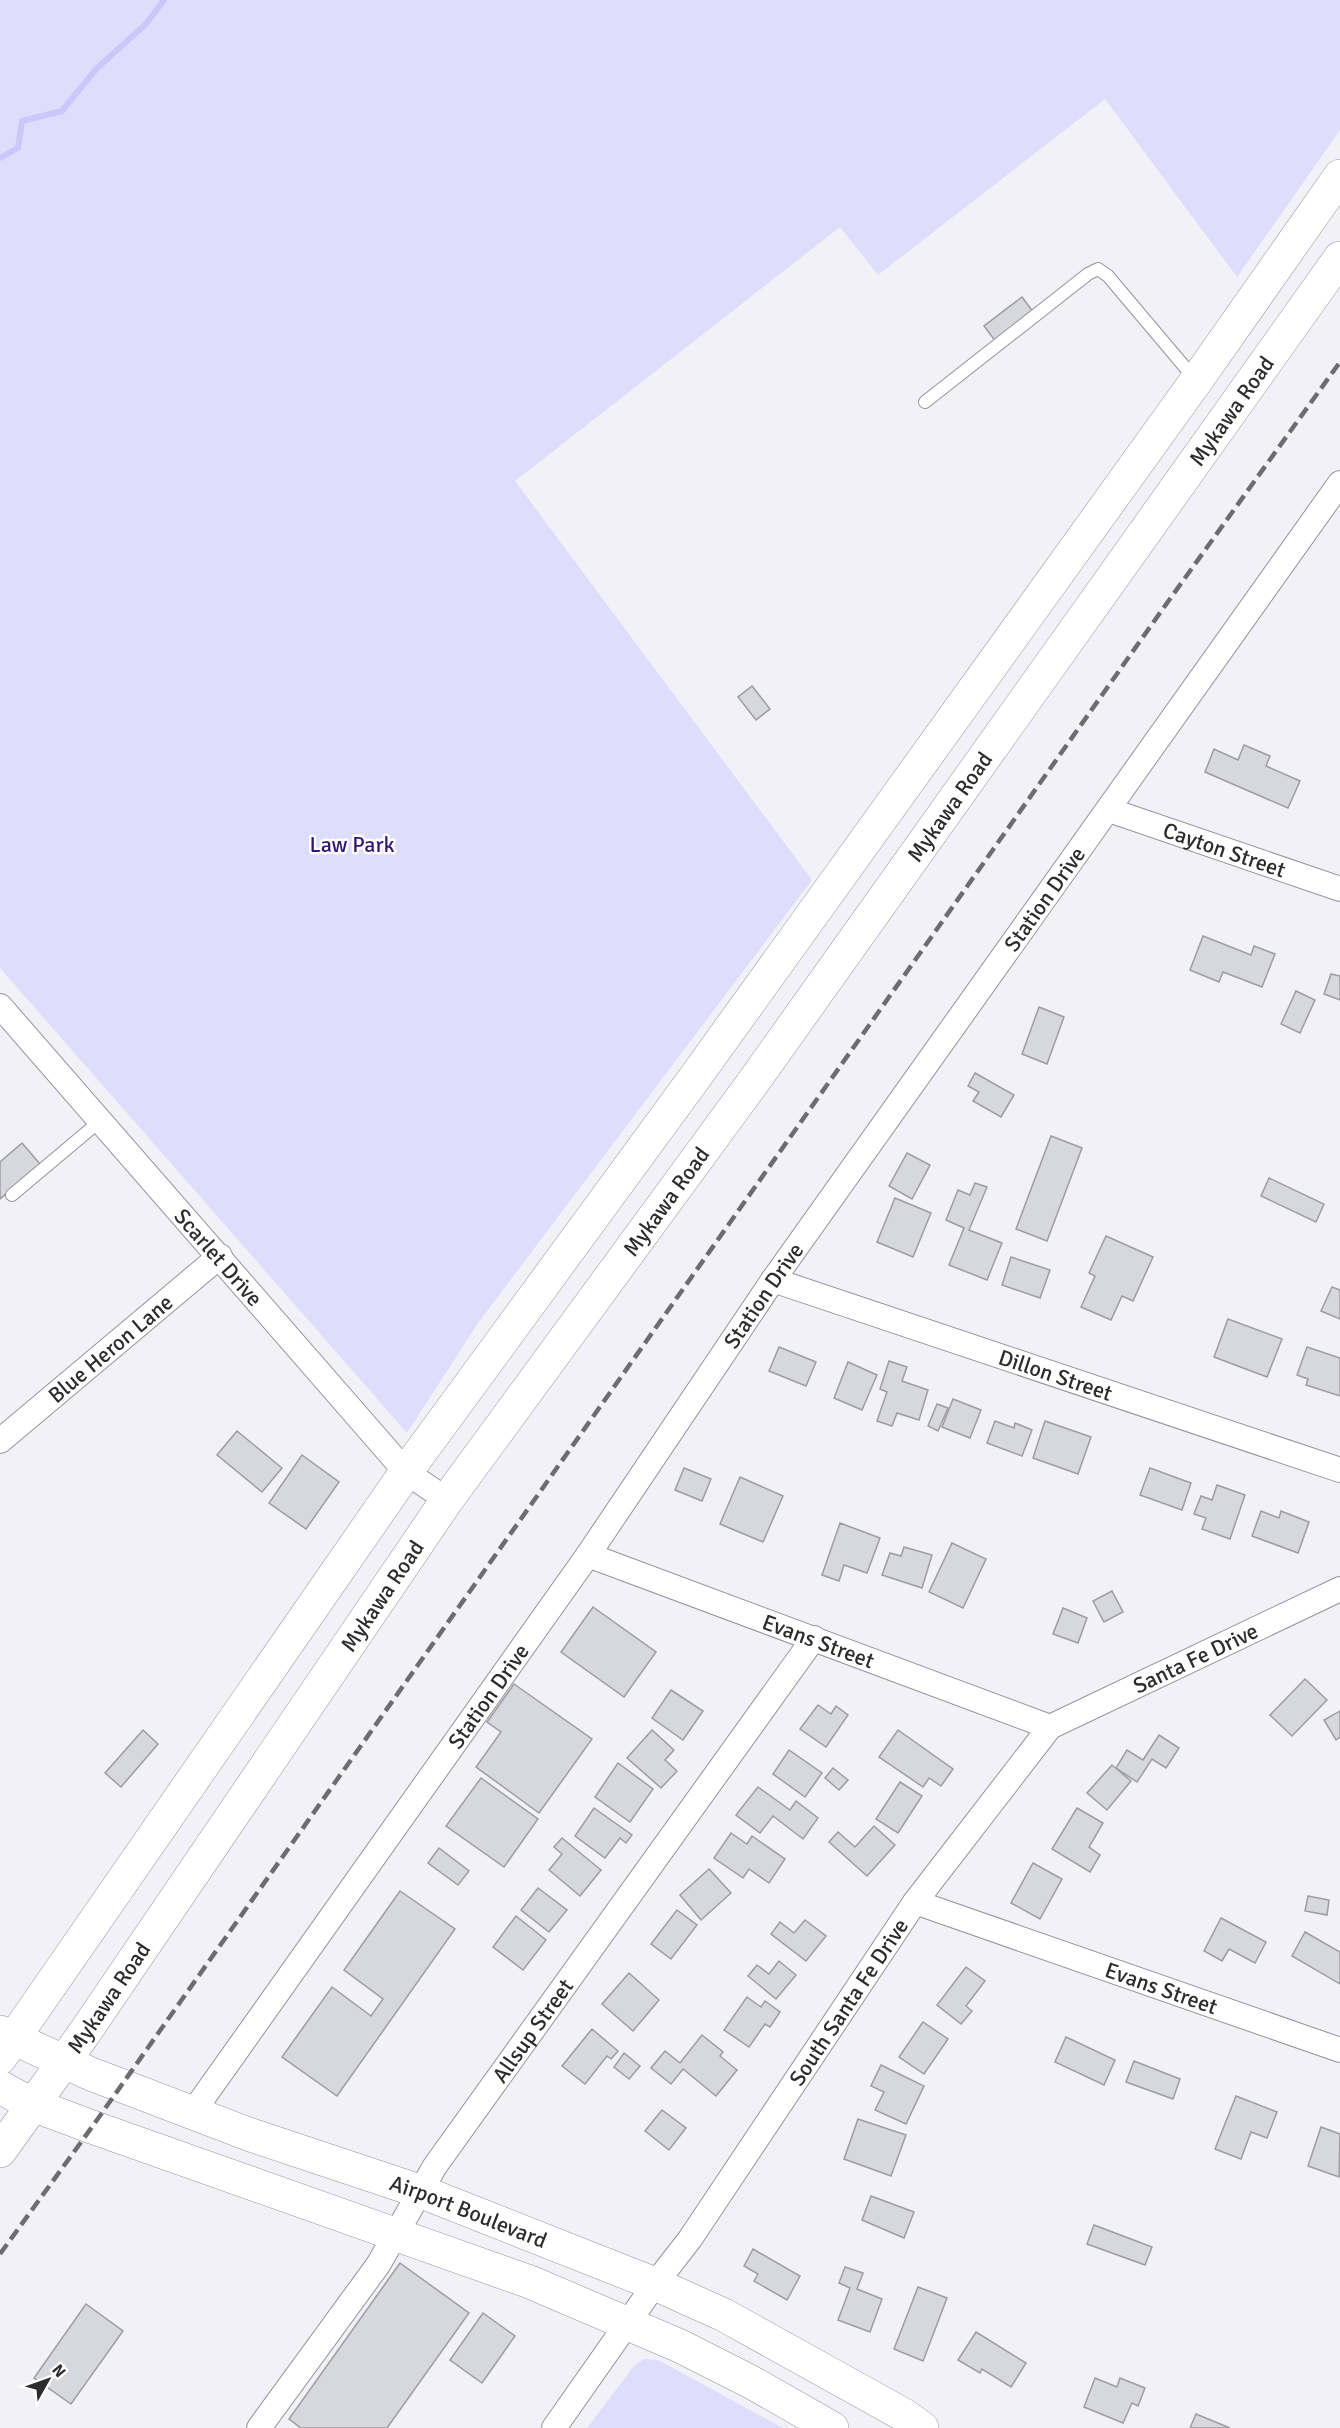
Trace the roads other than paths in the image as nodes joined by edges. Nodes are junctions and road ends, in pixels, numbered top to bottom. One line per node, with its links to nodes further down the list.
1 (1340, 176): 3 (main road, Mykawa Road)
2 (1340, 258): 4 (main road, Mykawa Road)
3 (1280, 262): 4 (main road); 5 (main road, Mykawa Road)
4 (1318, 290): 9 (main road, Mykawa Road)
5 (1196, 381): 6 (lane); 8 (main road, Mykawa Road)
6 (925, 402)
7 (1340, 483): 10 (street, Station Drive)
8 (1051, 583): 9 (main road); 14 (main road, Mykawa Road)
9 (1087, 613): 16 (main road, Mykawa Road)
10 (1108, 810): 11 (street, Cayton Street); 18 (street, Station Drive)
11 (1340, 889)
12 (0, 1006): 13 (street, Scarlet Drive)
13 (100, 1121): 15 (lane); 17 (street, Scarlet Drive)
14 (625, 1175): 16 (main road); 21 (main road, Mykawa Road)
15 (12, 1195)
16 (665, 1202): 22 (main road, Mykawa Road)
17 (220, 1256): 19 (street, Blue Heron Lane); 21 (street, Scarlet Drive)
18 (773, 1280): 20 (street, Dillon Street); 23 (street, Station Drive)
19 (0, 1441)
20 (1340, 1470)
21 (406, 1472): 22 (street, Scarlet Drive); 28 (main road, Mykawa Road)
22 (447, 1500): 30 (main road, Mykawa Road)
23 (588, 1555): 25 (street, Evans Street); 33 (street, Station Drive)
24 (1340, 1589): 26 (street, Santa Fe Drive)
25 (814, 1638): 26 (street, Evans Street); 35 (street, Allsup Street)
26 (1050, 1727): 27 (street, South Santa Fe Drive)
27 (915, 1902): 29 (street, Evans Street); 37 (street, South Santa Fe Drive)
28 (5, 2043): 30 (main road, Airport Boulevard)
29 (1340, 2050)
30 (64, 2063): 32 (main road, Mykawa Road); 33 (main road, Airport Boulevard)
31 (0, 2087): 32 (main road, Airport Boulevard)
32 (33, 2105): 34 (main road, Mykawa Road); 36 (main road, Airport Boulevard)
33 (193, 2112): 35 (main road, Airport Boulevard)
34 (0, 2151)
35 (422, 2192): 36 (street, Allsup Street); 37 (main road, Airport Boulevard)
36 (395, 2235): 38 (main road, Airport Boulevard); 39 (street, Allsup Street)
37 (655, 2284): 38 (street); 42 (main road, Airport Boulevard)
38 (627, 2324): 40 (street); 41 (main road, Airport Boulevard)
39 (259, 2428)
40 (554, 2428)
41 (832, 2428)
42 (922, 2428)

